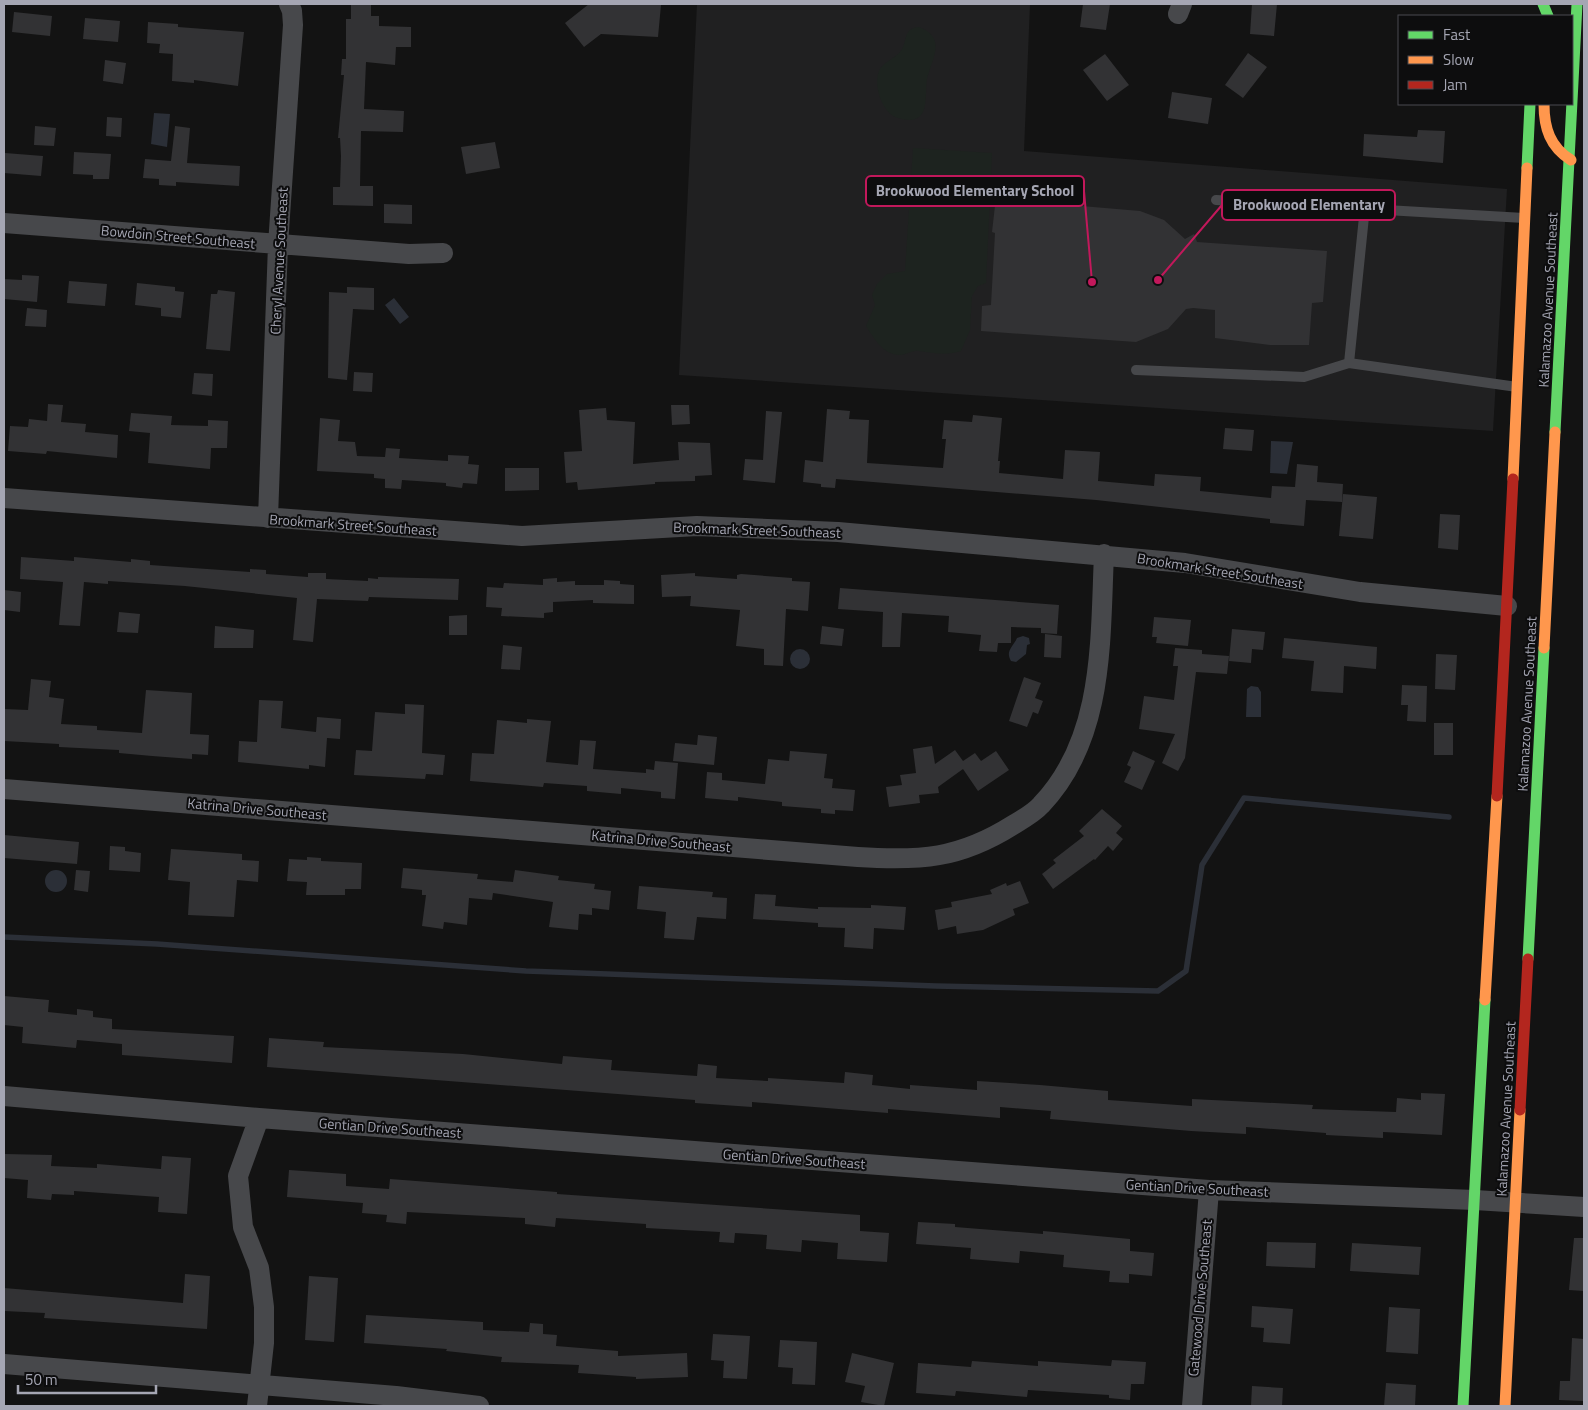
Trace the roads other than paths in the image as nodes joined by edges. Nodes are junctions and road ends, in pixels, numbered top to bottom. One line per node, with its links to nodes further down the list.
1 (289, 4): 12 (street, Cheryl Avenue Southeast)
2 (1577, 4): 7 (main road, Kalamazoo Avenue Southeast)
3 (1537, 6): 4 (main road)
4 (1547, 15)
5 (1530, 105): 10 (main road, Kalamazoo Avenue Southeast)
6 (1544, 105): 7 (main road)
7 (1577, 160): 18 (main road, Kalamazoo Avenue Southeast)
8 (1216, 200): 9 (lane)
9 (1365, 207): 10 (lane); 15 (lane)
10 (1529, 220): 17 (main road, Kalamazoo Avenue Southeast)
11 (4, 223): 12 (street, Bowdoin Street Southeast)
12 (278, 245): 13 (street, Bowdoin Street Southeast); 20 (street, Cheryl Avenue Southeast)
13 (442, 253)
14 (1548, 338): 18 (main road)
15 (1349, 363): 16 (lane); 17 (lane)
16 (1136, 370)
17 (1517, 388): 22 (main road, Kalamazoo Avenue Southeast)
18 (1554, 478): 27 (main road, Kalamazoo Avenue Southeast)
19 (4, 498): 20 (street, Brookmark Street Southeast)
20 (268, 518): 21 (street, Brookmark Street Southeast)
21 (1104, 554): 22 (street, Brookmark Street Southeast); 24 (street, Katrina Drive Southeast)
22 (1507, 606): 23 (main road, Kalamazoo Avenue Southeast)
23 (1504, 665): 25 (main road); 31 (main road, Kalamazoo Avenue Southeast)
24 (4, 789)
25 (1506, 847)
26 (1521, 860): 27 (main road)
27 (1534, 863): 32 (main road, Kalamazoo Avenue Southeast)
28 (4, 1096): 29 (street, Gentian Drive Southeast)
29 (259, 1118): 30 (street, Gentian Drive Southeast); 35 (street)
30 (1209, 1190): 31 (street, Gentian Drive Southeast); 38 (street, Gatewood Drive Southeast)
31 (1475, 1200): 32 (street, Gentian Drive Southeast); 39 (main road, Kalamazoo Avenue Southeast)
32 (1516, 1202): 33 (street, Gentian Drive Southeast); 40 (main road, Kalamazoo Avenue Southeast)
33 (1584, 1207)
34 (4, 1364): 35 (street)
35 (258, 1385): 36 (street); 37 (street)
36 (257, 1406)
37 (479, 1406)
38 (1192, 1406)
39 (1464, 1406)
40 (1505, 1406)

